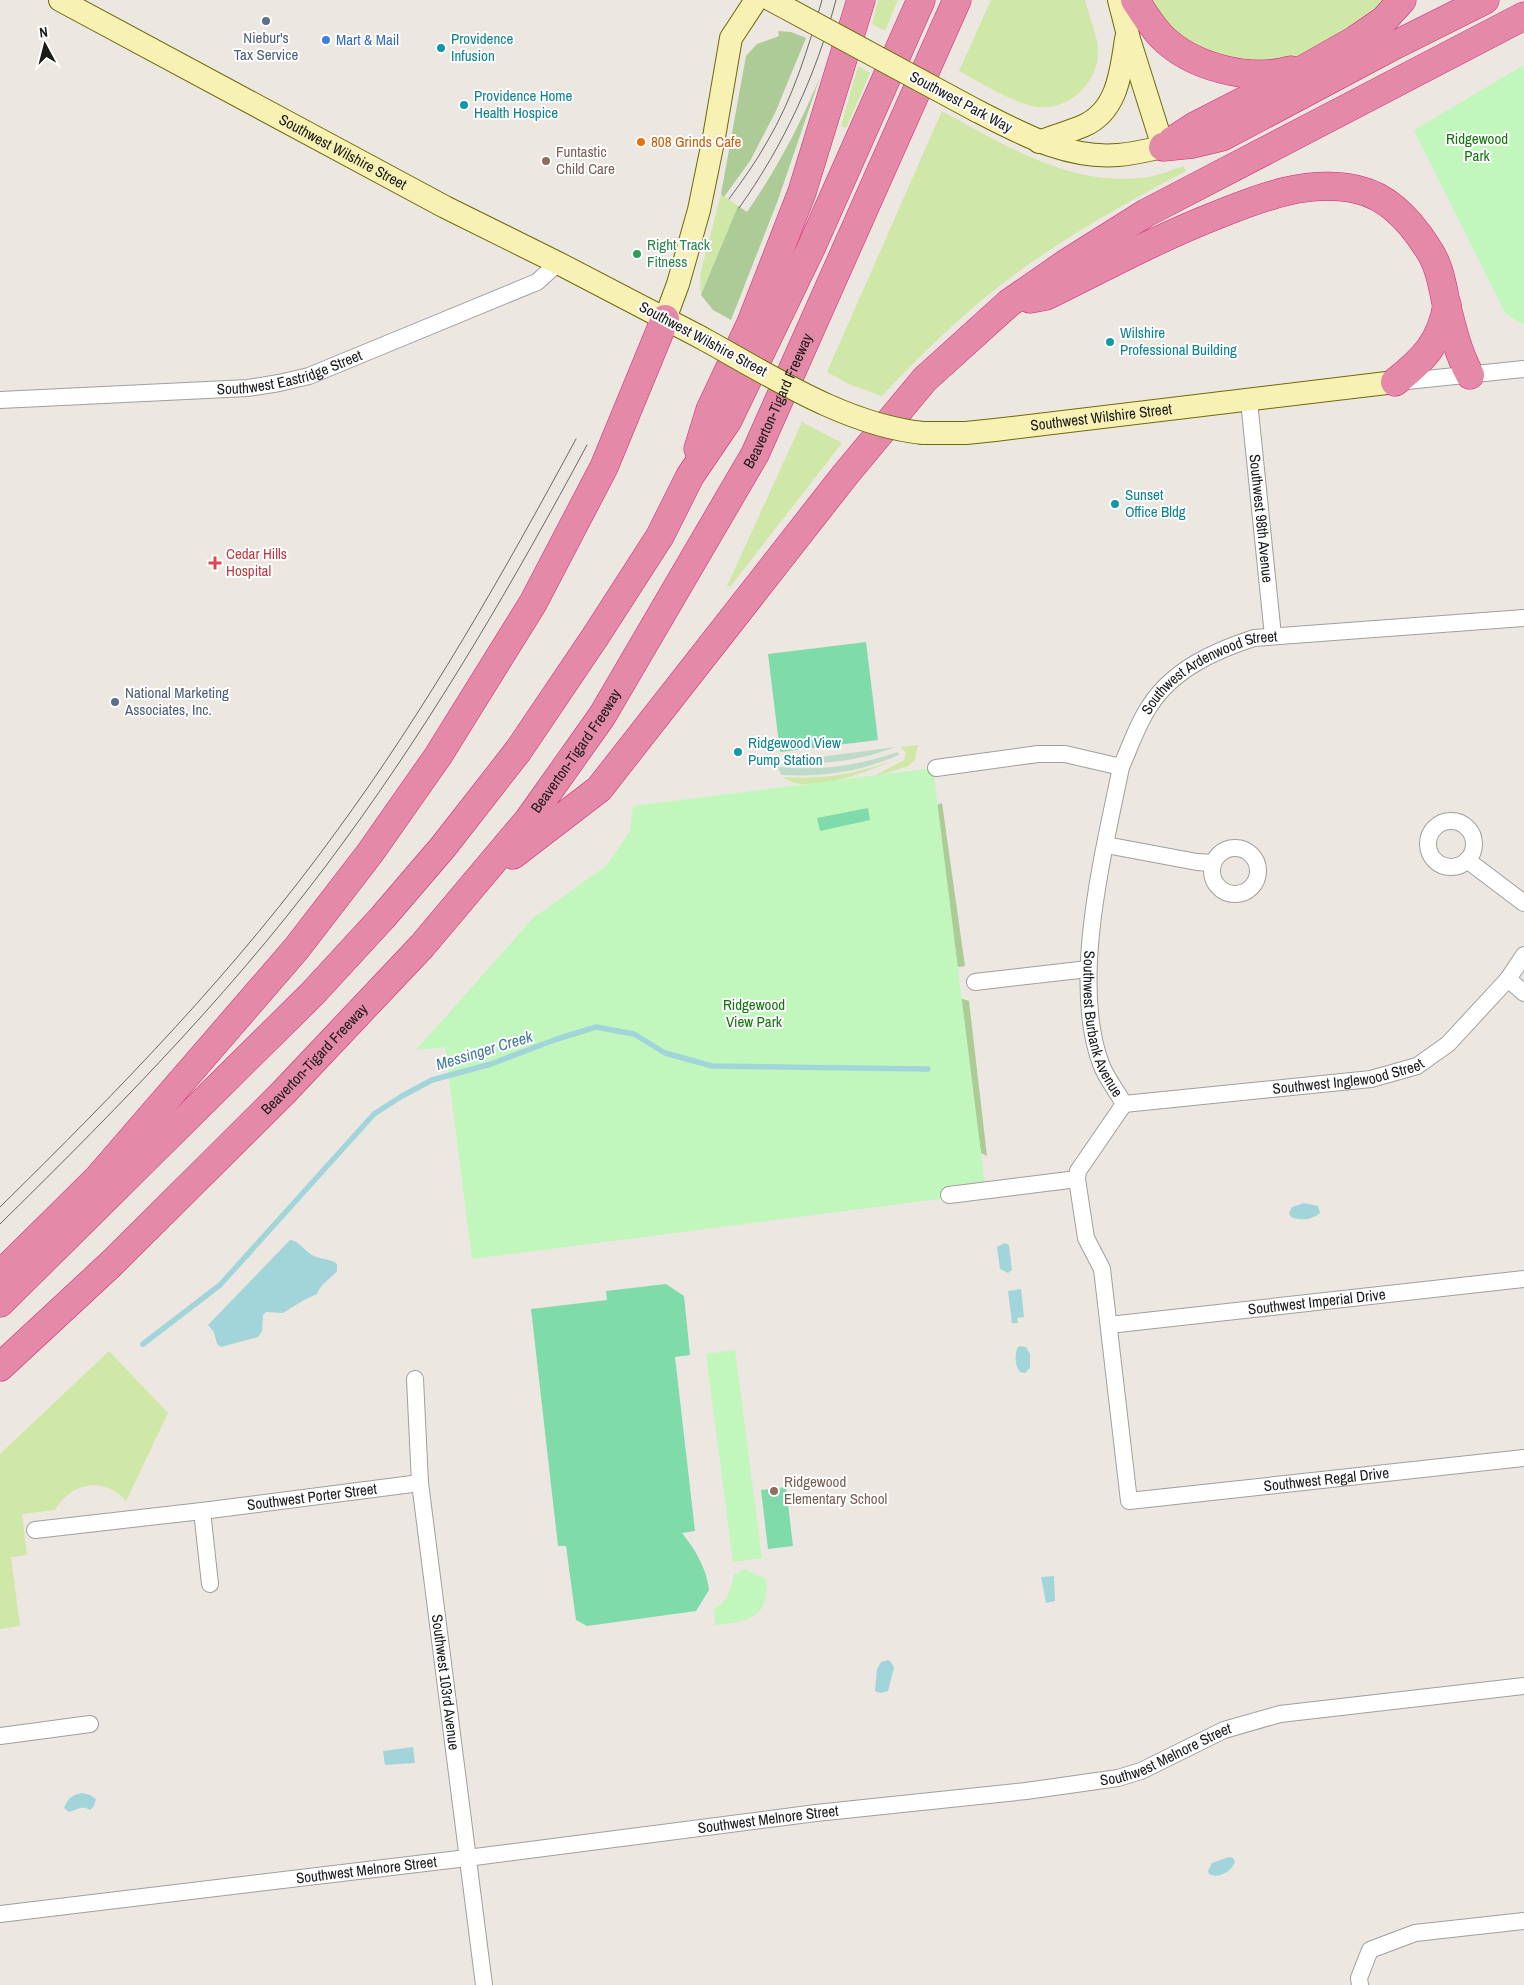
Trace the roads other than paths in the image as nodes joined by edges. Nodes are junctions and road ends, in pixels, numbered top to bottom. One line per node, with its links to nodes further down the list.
1 (60, 0): 16 (street, Southwest Wilshire Street)
2 (756, 0): 19 (street)
3 (861, 0): 25 (highway)
4 (922, 0): 25 (highway)
5 (957, 0): 33 (highway, Beaverton-Tigard Freeway)
6 (1119, 0): 12 (street)
7 (1135, 0): 13 (highway)
8 (1402, 0): 13 (highway)
9 (1485, 0): 15 (highway)
10 (780, 4): 14 (street, Southwest Park Way, bridge)
11 (1524, 16): 17 (highway)
12 (1127, 32): 14 (street); 15 (street)
13 (1314, 63): 15 (highway)
14 (1039, 142): 15 (street, Southwest Park Way)
15 (1163, 147)
16 (558, 262): 19 (street, Southwest Wilshire Street); 23 (street, Southwest Eastridge Street)
17 (1009, 303): 18 (highway); 33 (highway)
18 (1447, 305): 21 (highway); 22 (highway)
19 (665, 319): 24 (street, Southwest Wilshire Street, bridge); 43 (highway)
20 (1524, 369): 21 (street, Southwest Wilshire Street)
21 (1470, 375): 22 (street, Southwest Wilshire Street)
22 (1395, 382): 24 (street, Southwest Wilshire Street)
23 (0, 400)
24 (1249, 401): 27 (street, Southwest 98th Avenue)
25 (690, 476): 45 (highway)
26 (1524, 618): 27 (street, Southwest Ardenwood Street)
27 (1274, 636): 28 (street, Southwest Ardenwood Street)
28 (1121, 766): 29 (street); 30 (street, Southwest Burbank Avenue)
29 (936, 768)
30 (1106, 845): 32 (street); 36 (street, Southwest Burbank Avenue)
31 (1467, 860): 34 (street)
32 (1212, 863)
33 (474, 885): 47 (highway, Beaverton-Tigard Freeway)
34 (1524, 903)
35 (1524, 955): 37 (street, Southwest Inglewood Street)
36 (1088, 969): 38 (street); 40 (street, Southwest Burbank Avenue)
37 (1508, 979): 39 (street); 40 (street, Southwest Inglewood Street)
38 (975, 982)
39 (1524, 993)
40 (1124, 1104): 41 (street, Southwest Burbank Avenue)
41 (1077, 1179): 42 (street); 46 (street)
42 (949, 1195)
43 (0, 1275)
44 (1524, 1279): 46 (street, Southwest Imperial Drive)
45 (0, 1303)
46 (1109, 1325): 49 (street, Southwest Regal Drive)
47 (0, 1367)
48 (415, 1379): 50 (street, Southwest 103rd Avenue)
49 (1524, 1458)
50 (420, 1482): 51 (street, Southwest Porter Street); 57 (street, Southwest 103rd Avenue)
51 (202, 1511): 52 (street, Southwest Porter Street); 53 (street)
52 (35, 1530)
53 (210, 1584)
54 (1524, 1686): 57 (street, Southwest Melnore Street)
55 (90, 1724): 56 (street)
56 (0, 1736)
57 (467, 1858): 58 (street, Southwest Melnore Street); 60 (street, Southwest 103rd Avenue)
58 (0, 1914)
59 (1524, 1921): 61 (street)
60 (484, 1985)
61 (1360, 1985)

